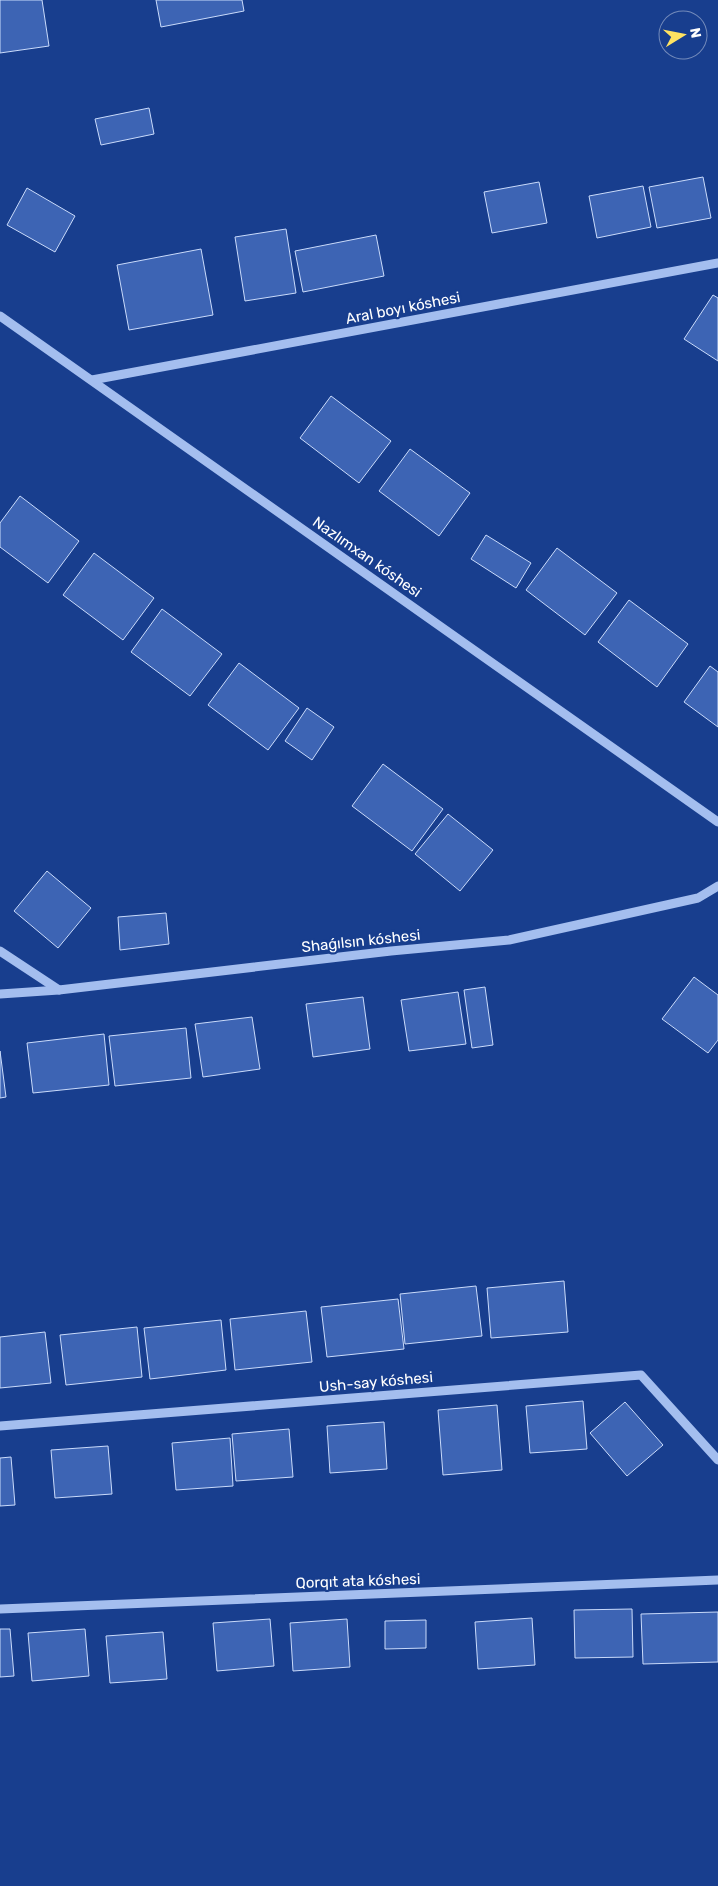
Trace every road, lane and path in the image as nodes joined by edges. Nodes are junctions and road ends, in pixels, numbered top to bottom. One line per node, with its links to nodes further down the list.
1 (718, 263): 3 (street, Aral boyı kóshesi)
2 (0, 316): 3 (street, Nazlımxan kóshesi)
3 (92, 380): 4 (street, Nazlımxan kóshesi)
4 (718, 822)
5 (718, 886): 7 (street, Shaǵılsın kóshesi)
6 (0, 951): 7 (street)
7 (59, 990): 8 (street, Shaǵılsın kóshesi)
8 (0, 994)
9 (0, 1426): 10 (street, Ush-say kóshesi)
10 (718, 1460)
11 (718, 1580): 12 (street, Qorqıt ata kóshesi)
12 (0, 1609)

